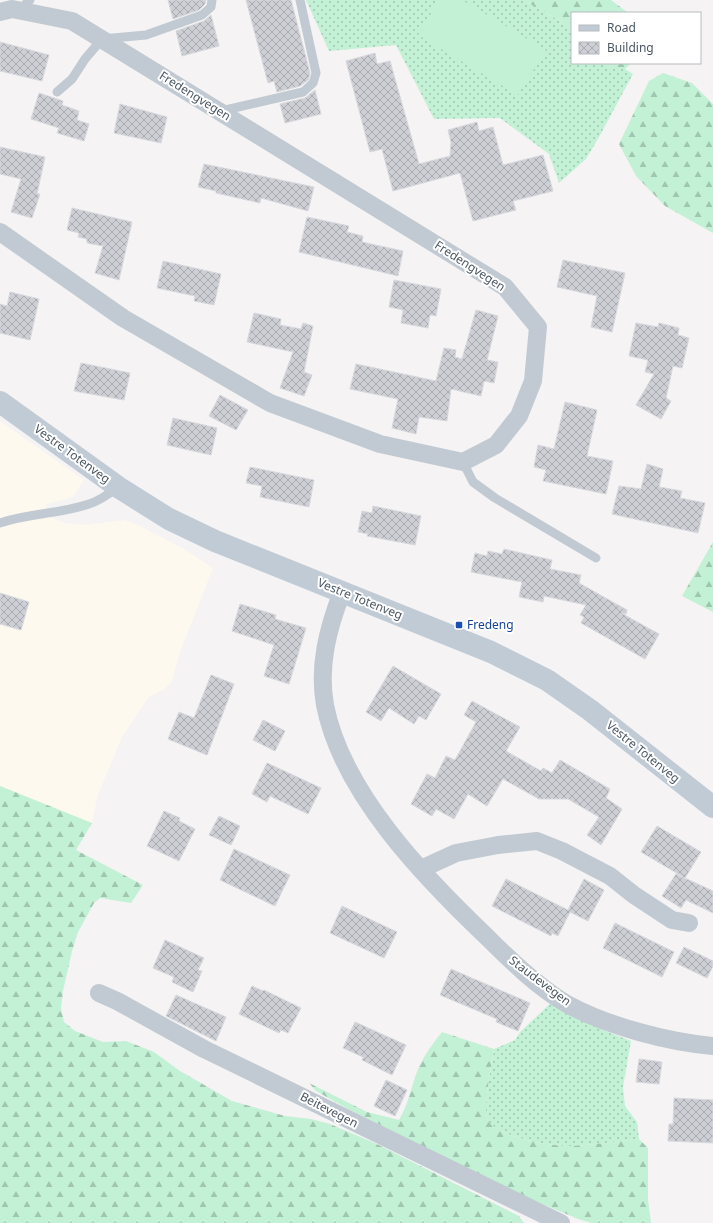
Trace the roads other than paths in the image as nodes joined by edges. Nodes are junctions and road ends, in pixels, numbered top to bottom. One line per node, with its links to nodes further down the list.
1 (212, 0): 5 (lane)
2 (300, 0): 7 (lane)
3 (24, 5): 4 (street, Fredengvegen); 5 (street, Fredengvegen)
4 (0, 12)
5 (102, 39): 6 (lane); 7 (street, Fredengvegen)
6 (57, 92)
7 (220, 112): 10 (street, Fredengvegen)
8 (0, 232): 10 (street)
9 (0, 402): 11 (street, Vestre Totenveg)
10 (463, 462): 13 (lane)
11 (118, 487): 12 (lane); 14 (street, Vestre Totenveg)
12 (0, 523)
13 (596, 558)
14 (342, 592): 15 (street, Vestre Totenveg); 16 (street, Staudevegen)
15 (713, 807)
16 (421, 869): 17 (street); 19 (street, Staudevegen)
17 (689, 923)
18 (99, 993): 20 (street, Beitevegen)
19 (713, 1046)
20 (561, 1223)

